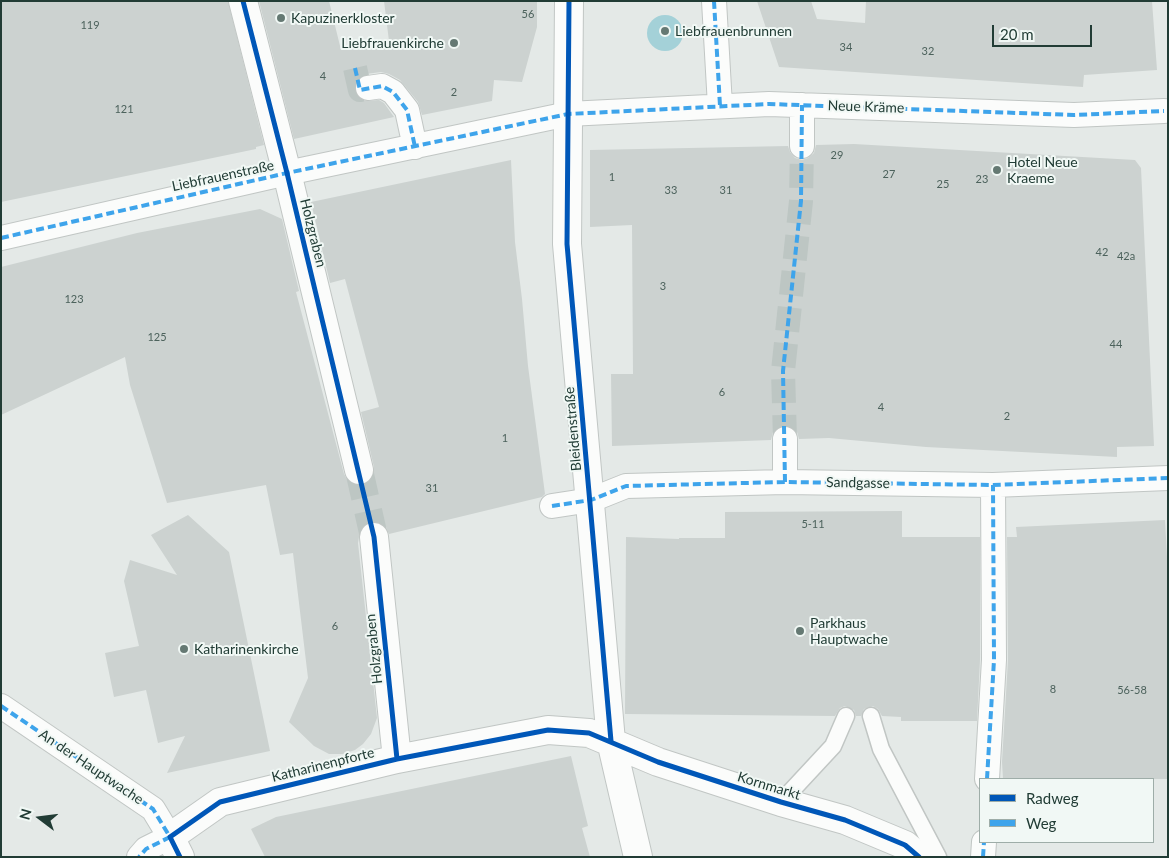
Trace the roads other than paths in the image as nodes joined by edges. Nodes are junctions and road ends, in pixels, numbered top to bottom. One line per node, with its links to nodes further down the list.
1 (243, 1): 11 (street, Holzgraben)
2 (570, 1): 8 (street, Bleidenstraße)
3 (714, 1): 6 (street)
4 (368, 88): 10 (street)
5 (802, 104): 6 (street, Neue Kräme); 7 (street, Neue Kräme); 9 (street)
6 (720, 106): 8 (street, Neue Kräme)
7 (1164, 111)
8 (568, 114): 10 (street, Liebfrauenstraße); 18 (street, Bleidenstraße)
9 (802, 146)
10 (415, 147): 11 (street, Liebfrauenstraße)
11 (287, 173): 12 (street, Liebfrauenstraße); 14 (street, Holzgraben)
12 (1, 238)
13 (785, 439): 16 (street)
14 (359, 470)
15 (1168, 478): 17 (street, Sandgasse)
16 (785, 482): 17 (street, Sandgasse); 18 (street, Sandgasse)
17 (993, 484): 26 (street)
18 (591, 500): 19 (street, Sandgasse); 24 (street, Bleidenstraße)
19 (552, 506)
20 (374, 537): 25 (street, Holzgraben)
21 (1, 706): 29 (street, An der Hauptwache)
22 (846, 716): 27 (lane)
23 (871, 716): 33 (lane)
24 (611, 741): 25 (street, Katharinenpforte); 27 (street, Kornmarkt); 31 (street, Bleidenstraße)
25 (397, 759): 29 (street, Katharinenpforte)
26 (988, 778)
27 (781, 802): 32 (street, Kornmarkt)
28 (984, 843): 34 (street)
29 (175, 847): 30 (street)
30 (139, 857)
31 (638, 857)
32 (919, 857)
33 (938, 857)
34 (983, 857)

